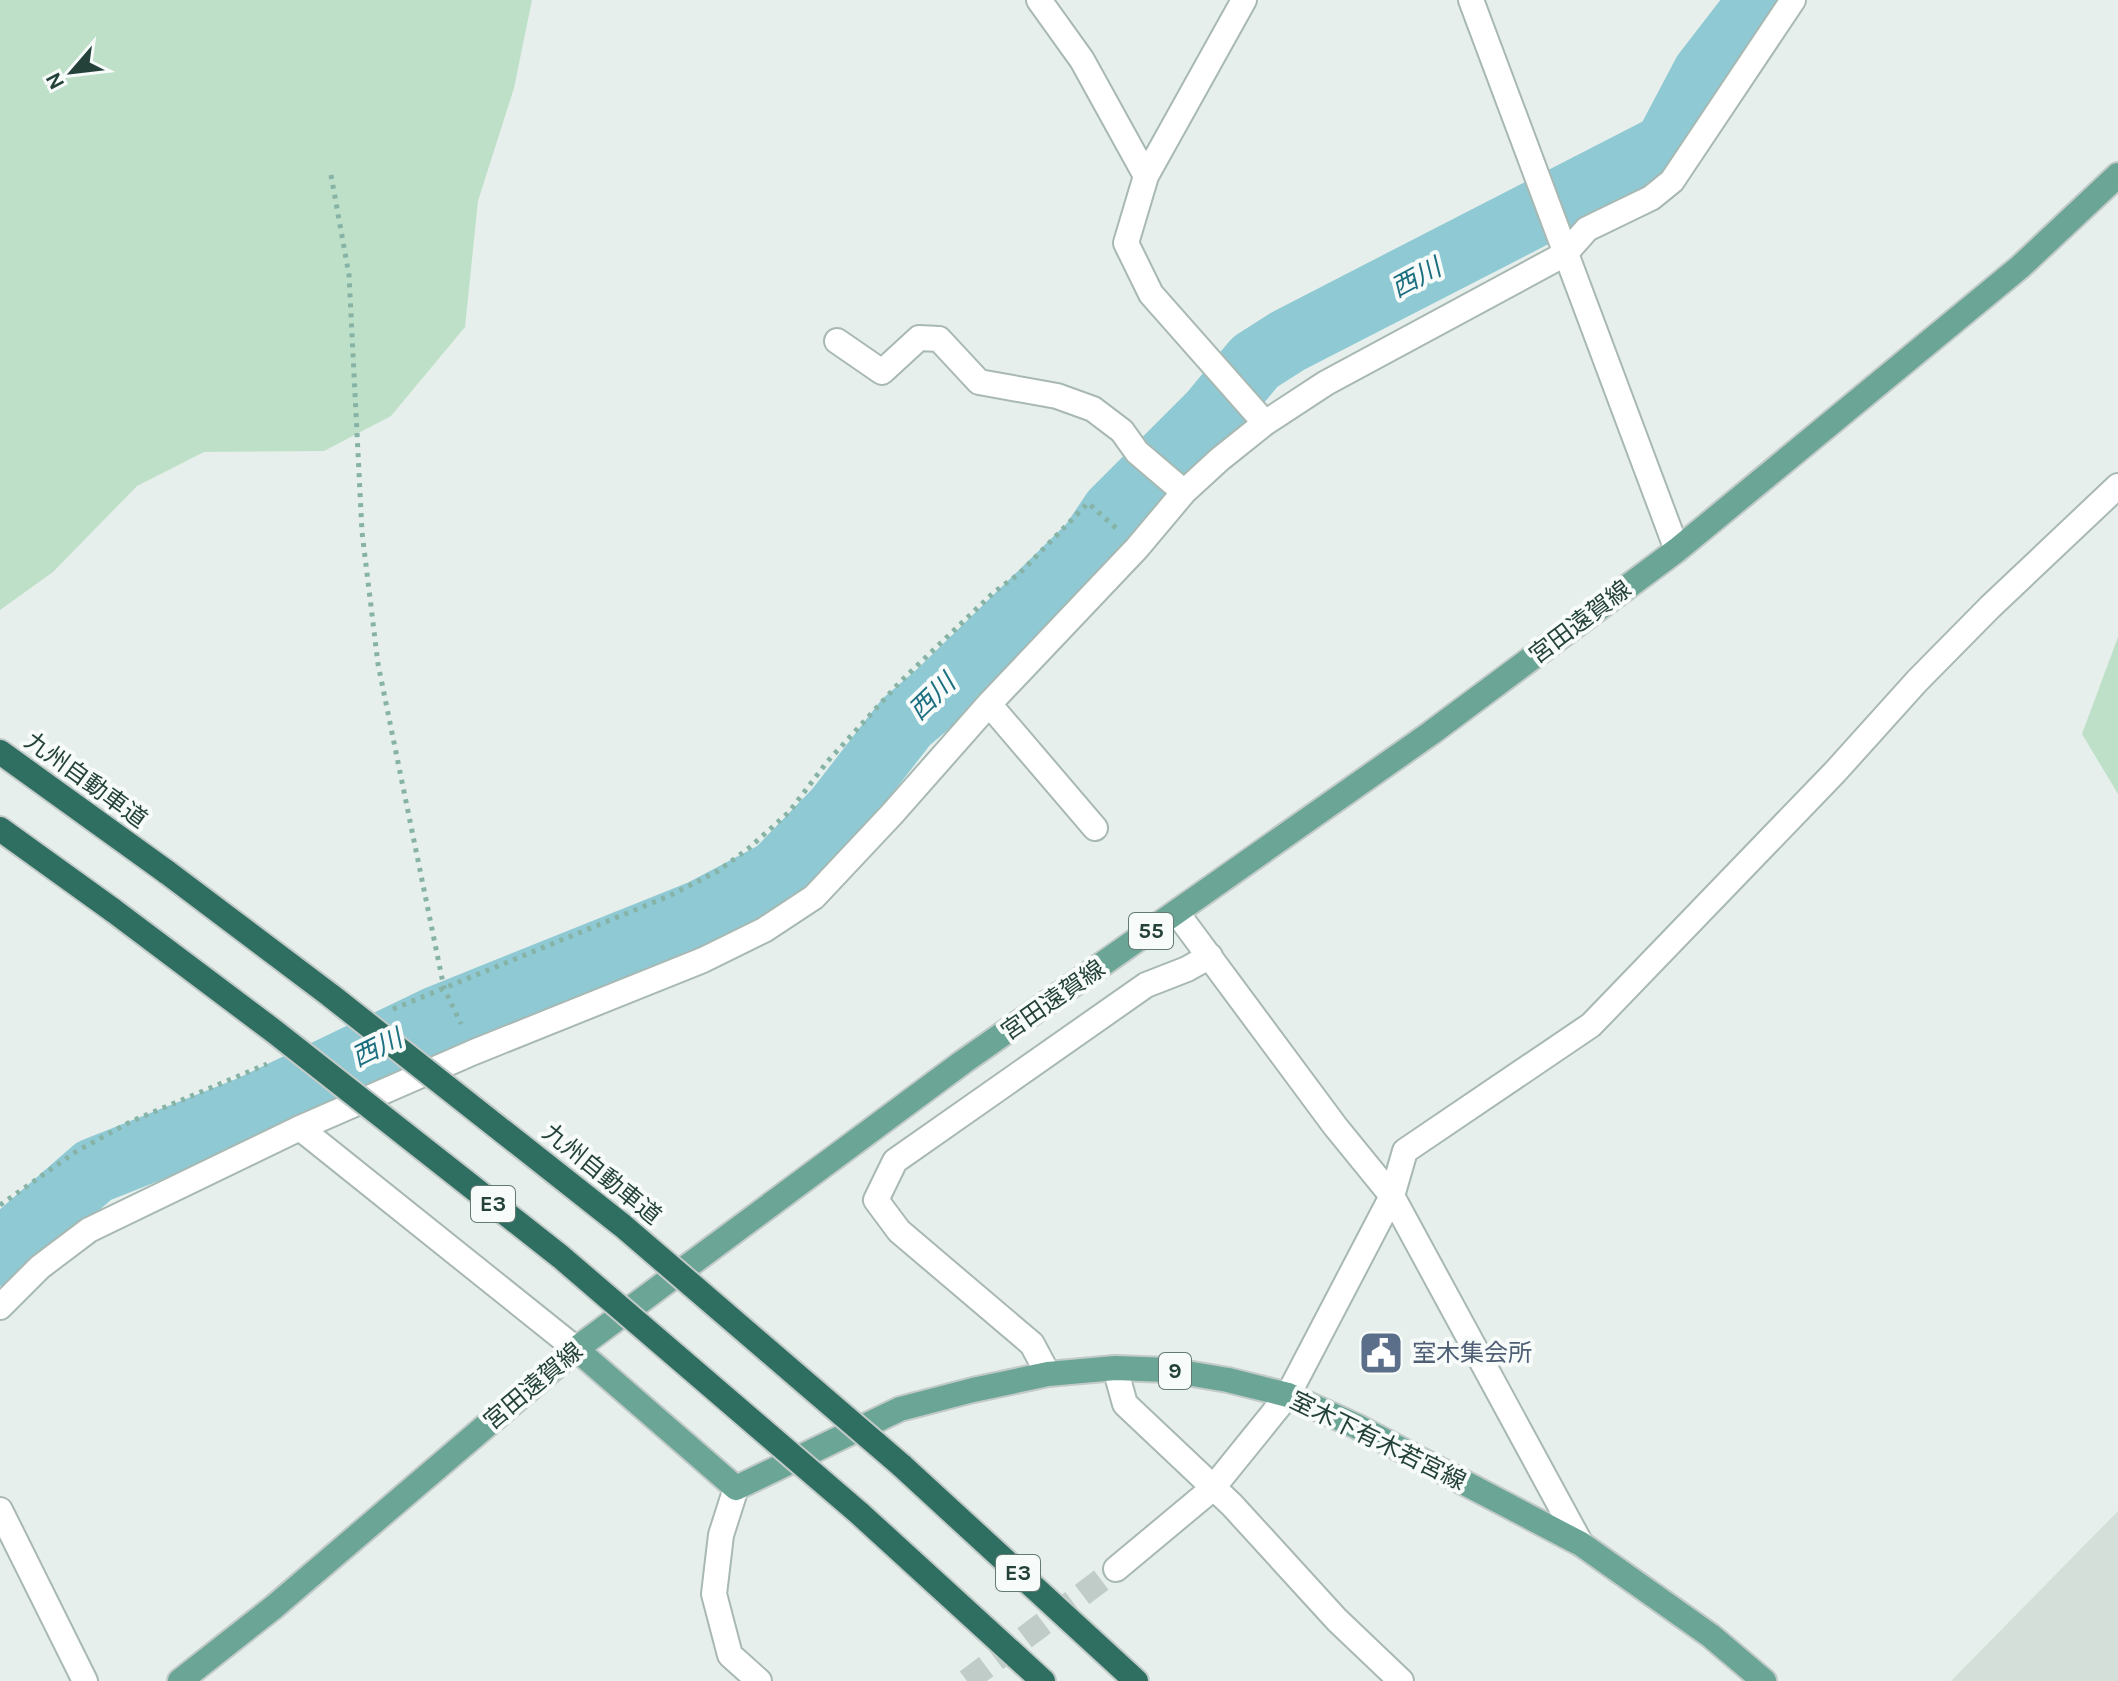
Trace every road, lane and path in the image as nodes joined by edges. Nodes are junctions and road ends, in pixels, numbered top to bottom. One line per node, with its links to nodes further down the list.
1 (1039, 0): 7 (street)
2 (1244, 0): 7 (street)
3 (1471, 0): 8 (street)
4 (1793, 0): 8 (street)
5 (331, 175): 21 (path)
6 (2118, 175): 14 (main road, 宮田遠賀線 / 55)
7 (1146, 176): 10 (street)
8 (1565, 254): 10 (street); 14 (street)
9 (837, 341): 12 (street)
10 (1265, 423): 12 (street)
11 (2118, 486): 26 (street)
12 (1184, 492): 15 (street)
13 (1123, 535): 21 (path)
14 (1677, 550): 19 (main road, 宮田遠賀線 / 55)
15 (989, 704): 17 (street); 25 (street)
16 (0, 752): 43 (highway, 九州自動車道 / E3, bridge)
17 (1095, 828)
18 (0, 829): 42 (highway, E3, bridge)
19 (1177, 913): 20 (street); 29 (main road, 宮田遠賀線 / 55)
20 (1210, 956): 26 (street); 31 (street)
21 (445, 990): 22 (path); 23 (path)
22 (383, 1013)
23 (462, 1026)
24 (273, 1061): 27 (path)
25 (300, 1128): 28 (street); 29 (street)
26 (1392, 1196): 32 (street); 36 (street)
27 (0, 1205)
28 (0, 1307)
29 (576, 1349): 33 (main road); 40 (main road, 宮田遠賀線 / 55)
30 (1115, 1368): 31 (main road, 室木下有木若宮線 / 9); 32 (main road, 室木下有木若宮線 / 9); 34 (street)
31 (1048, 1374): 33 (main road, 室木下有木若宮線 / 9)
32 (1288, 1395): 34 (street); 36 (main road, 室木下有木若宮線 / 9)
33 (736, 1488): 41 (street)
34 (1212, 1489): 38 (street); 44 (street)
35 (0, 1510): 37 (street)
36 (1581, 1544): 45 (main road, 室木下有木若宮線 / 9)
37 (8, 1547): 39 (street)
38 (1116, 1569)
39 (85, 1681)
40 (180, 1681)
41 (759, 1681)
42 (1043, 1681)
43 (1136, 1681)
44 (1401, 1681)
45 (1764, 1681)

